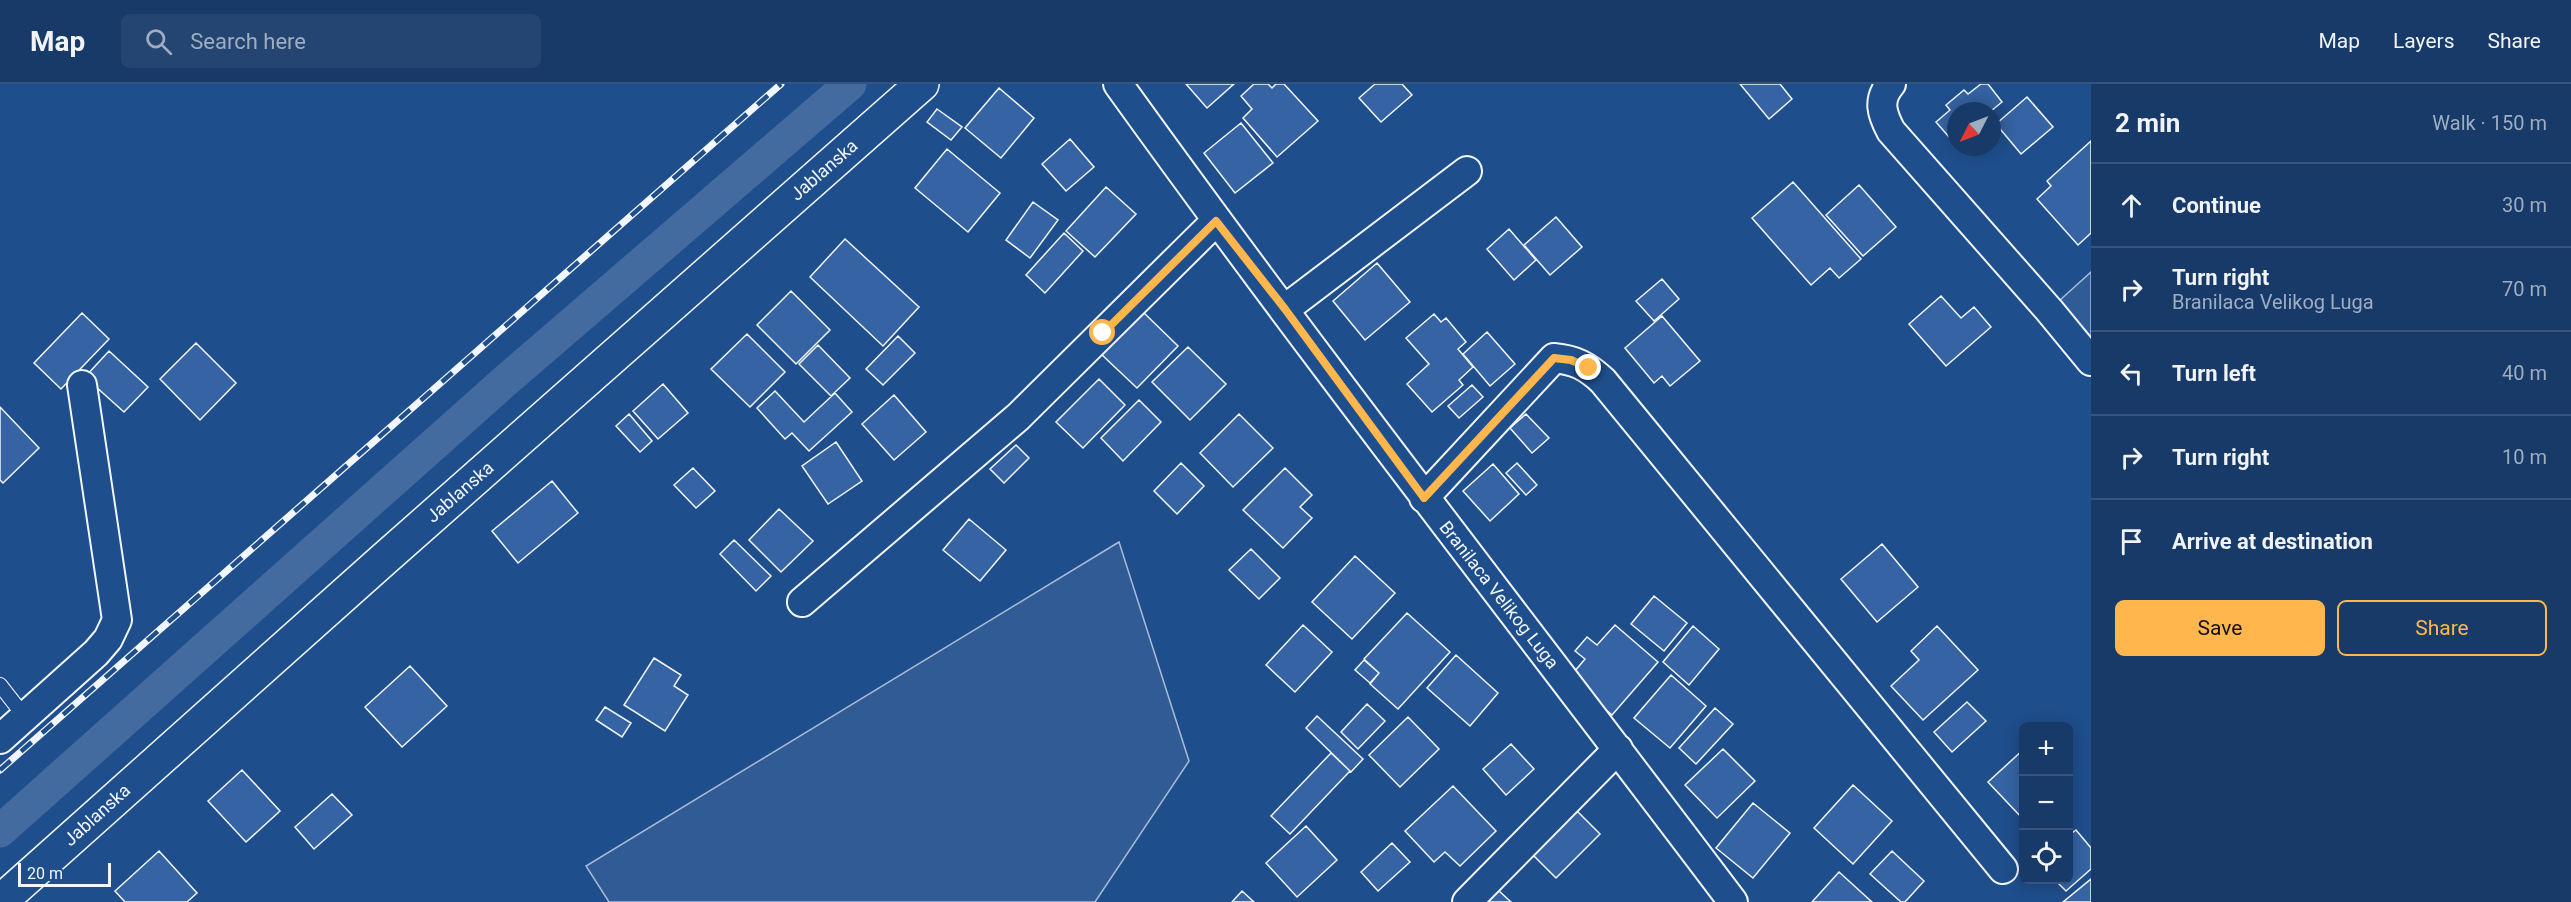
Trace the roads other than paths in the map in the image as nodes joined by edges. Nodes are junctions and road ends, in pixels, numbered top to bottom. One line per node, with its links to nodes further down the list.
1 (922, 84): 16 (main road, Jablanska)
2 (1118, 84): 5 (street, Branilaca Velikog Luga)
3 (1891, 84): 7 (street)
4 (1467, 171): 6 (street)
5 (1216, 221): 6 (street, Branilaca Velikog Luga); 10 (street)
6 (1285, 309): 9 (street, Branilaca Velikog Luga)
7 (2091, 361)
8 (82, 385): 12 (street)
9 (1424, 498): 14 (street, Branilaca Velikog Luga); 15 (street)
10 (802, 602)
11 (0, 685): 12 (lane)
12 (25, 717): 13 (street)
13 (0, 739)
14 (1618, 749): 17 (street); 18 (street, Branilaca Velikog Luga)
15 (2003, 869)
16 (0, 902)
17 (1467, 902)
18 (1733, 902)

